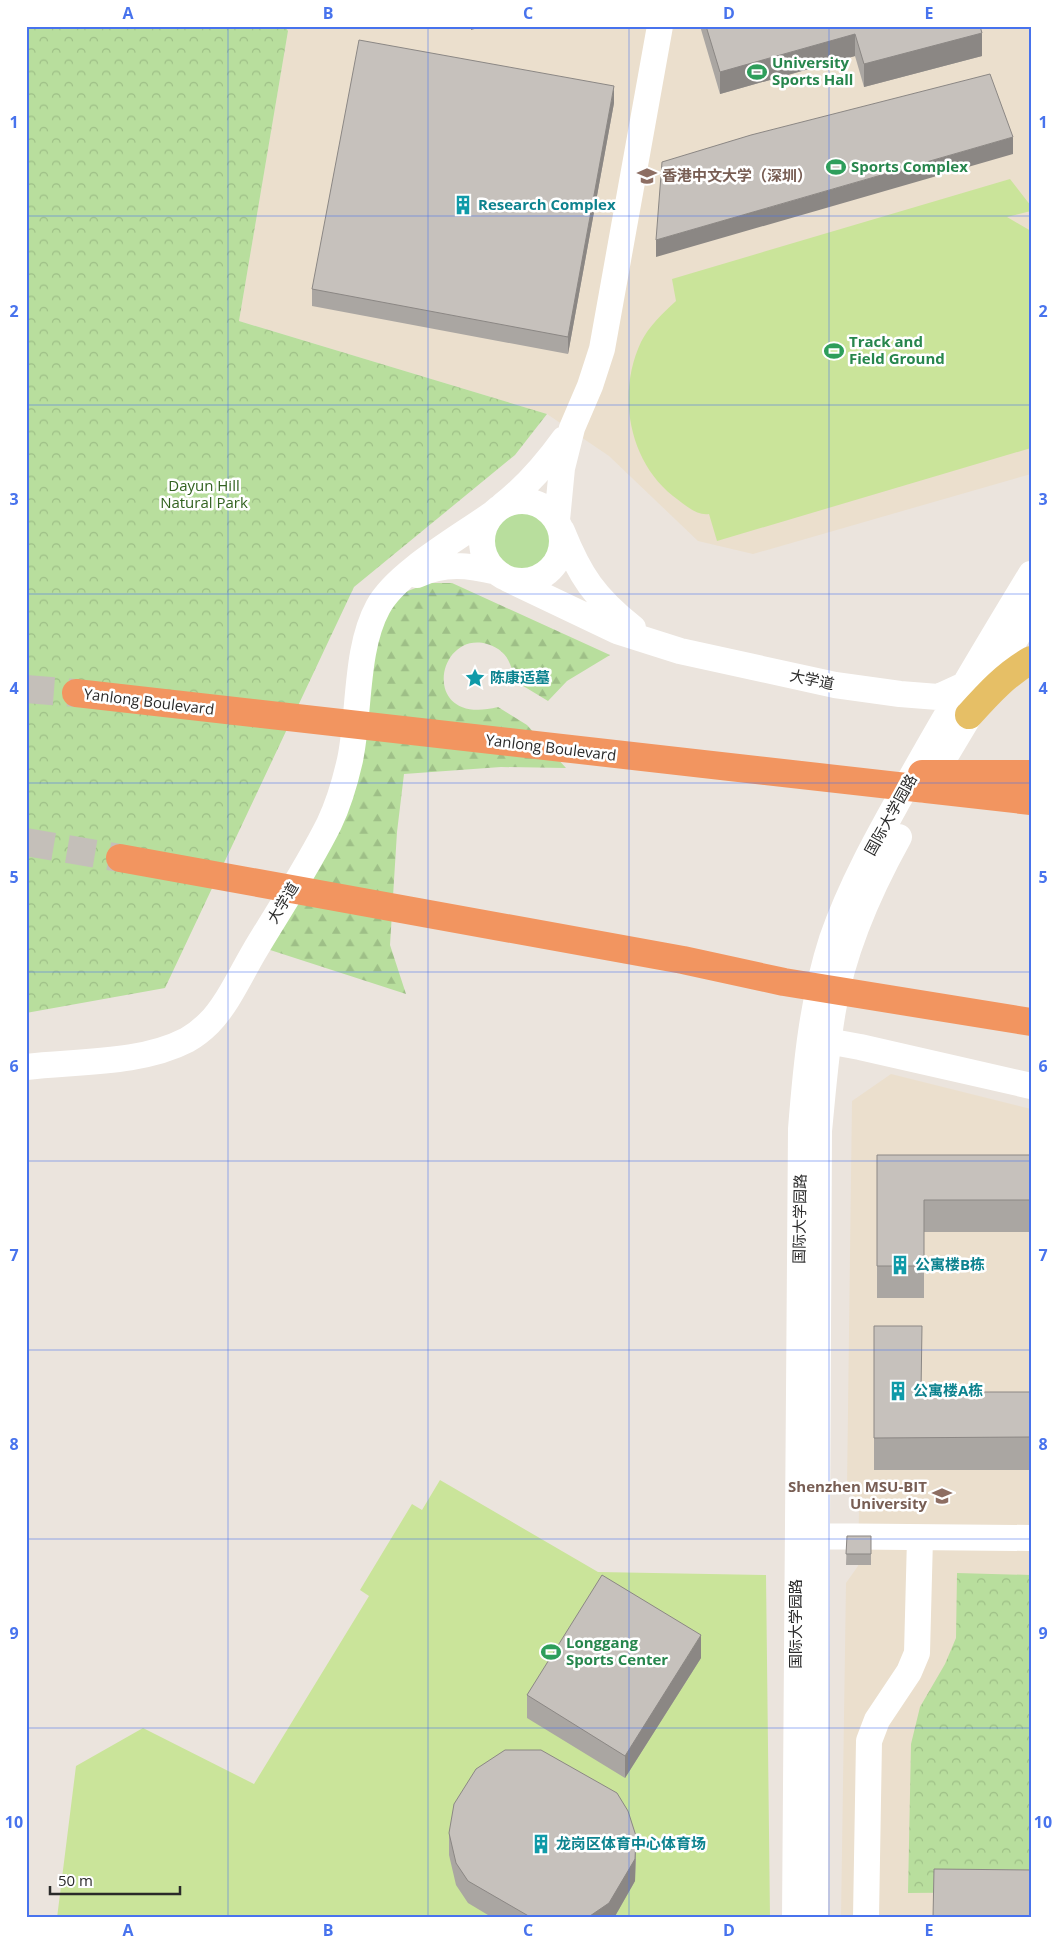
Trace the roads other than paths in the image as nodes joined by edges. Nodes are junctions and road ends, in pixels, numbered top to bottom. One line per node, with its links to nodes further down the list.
1 (660, 26): 2 (street)
2 (572, 428): 3 (street); 4 (street)
3 (497, 510): 4 (street, 大学道); 6 (street); 7 (street, 大学道)
4 (560, 526): 6 (street, 大学道); 9 (street, 大学道)
5 (1031, 574): 11 (street, 国际大学园路)
6 (503, 575): 7 (street, 大学道); 9 (street, 大学道)
7 (388, 592): 20 (street, 大学道)
8 (1031, 613): 13 (street, 国际大学园路)
9 (661, 646): 11 (street, 大学道)
10 (1031, 660): 13 (main road)
11 (962, 686): 19 (street, 国际大学园路)
12 (76, 694): 14 (highway, Yanlong Boulevard)
13 (969, 715): 19 (street, 国际大学园路)
14 (771, 773): 15 (highway); 16 (highway, Yanlong Boulevard)
15 (1031, 774)
16 (1028, 801)
17 (120, 858): 18 (highway)
18 (1031, 1022)
19 (819, 1040): 21 (street); 22 (street, 国际大学园路)
20 (26, 1067)
21 (1031, 1086)
22 (807, 1536): 23 (street); 25 (street, 国际大学园路); 26 (street, 国际大学园路)
23 (920, 1538): 24 (street); 27 (street)
24 (1031, 1538)
25 (795, 1918)
26 (815, 1918)
27 (866, 1918)

